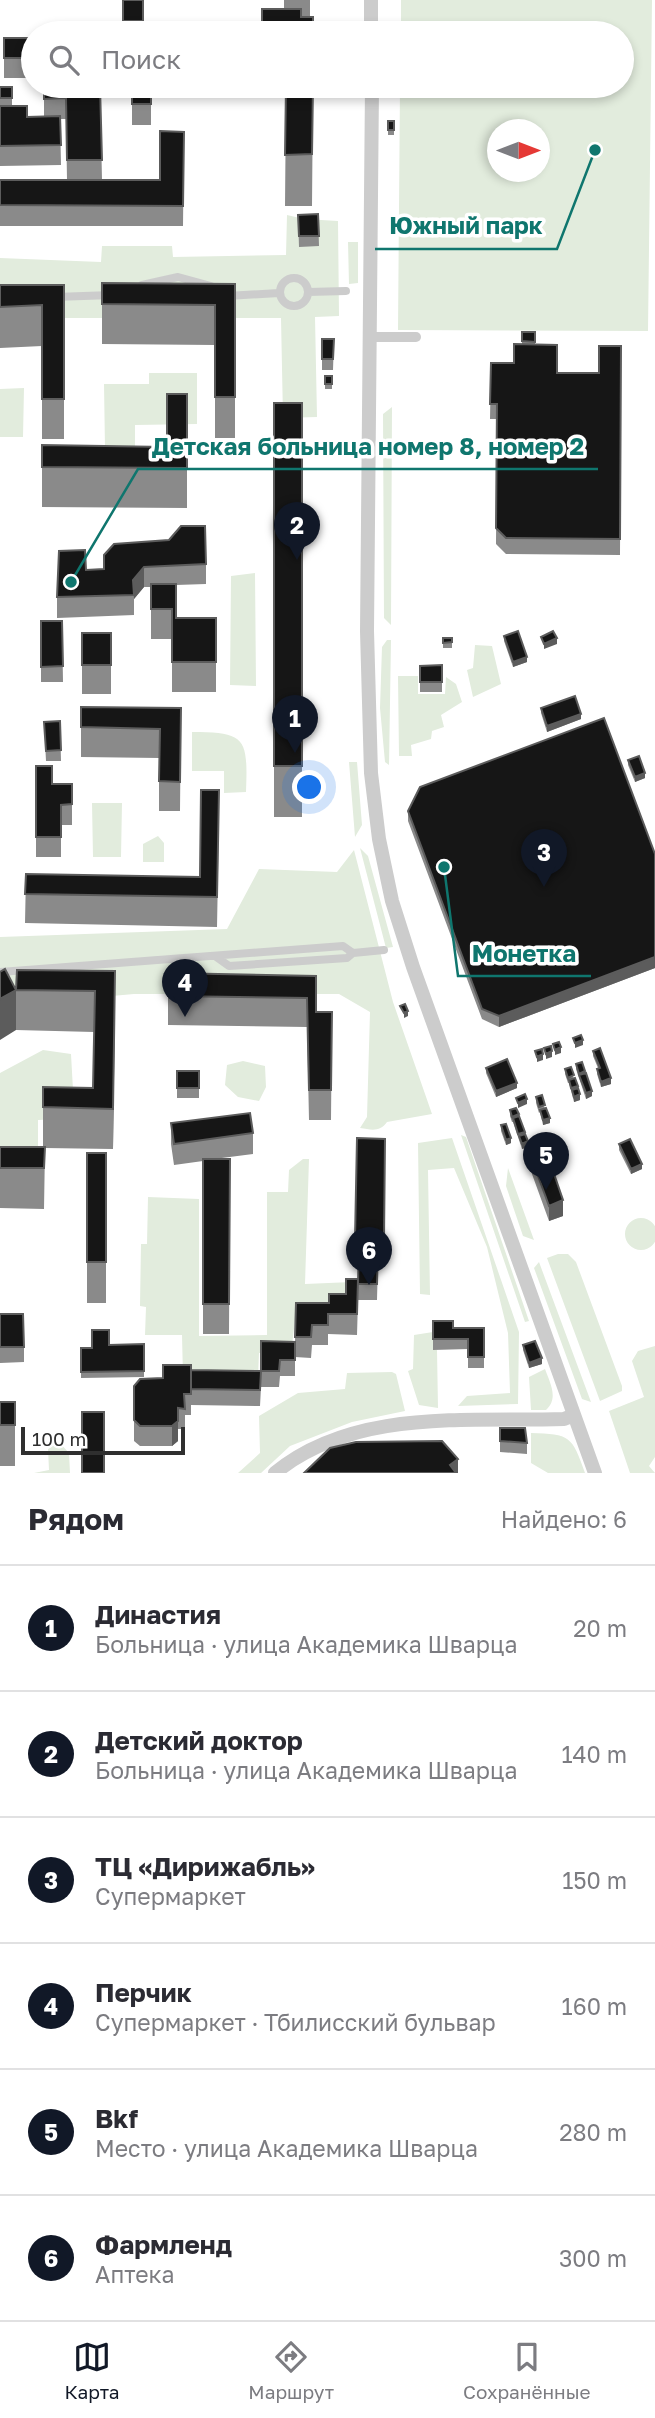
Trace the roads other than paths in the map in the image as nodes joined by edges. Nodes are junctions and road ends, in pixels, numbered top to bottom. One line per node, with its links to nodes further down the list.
1 (371, 0): 2 (street)
2 (371, 21)
3 (372, 98): 12 (street)
4 (131, 288): 7 (street)
5 (346, 291): 6 (street)
6 (308, 292): 8 (street); 8 (street)
7 (237, 293): 8 (street); 11 (street)
8 (279, 293)
9 (118, 294): 10 (street)
10 (45, 297)
11 (211, 300)
12 (370, 337): 13 (street); 16 (street)
13 (416, 337)
14 (384, 950): 15 (street)
15 (0, 972)
16 (574, 1415): 17 (street); 18 (street)
17 (275, 1473)
18 (595, 1473)

